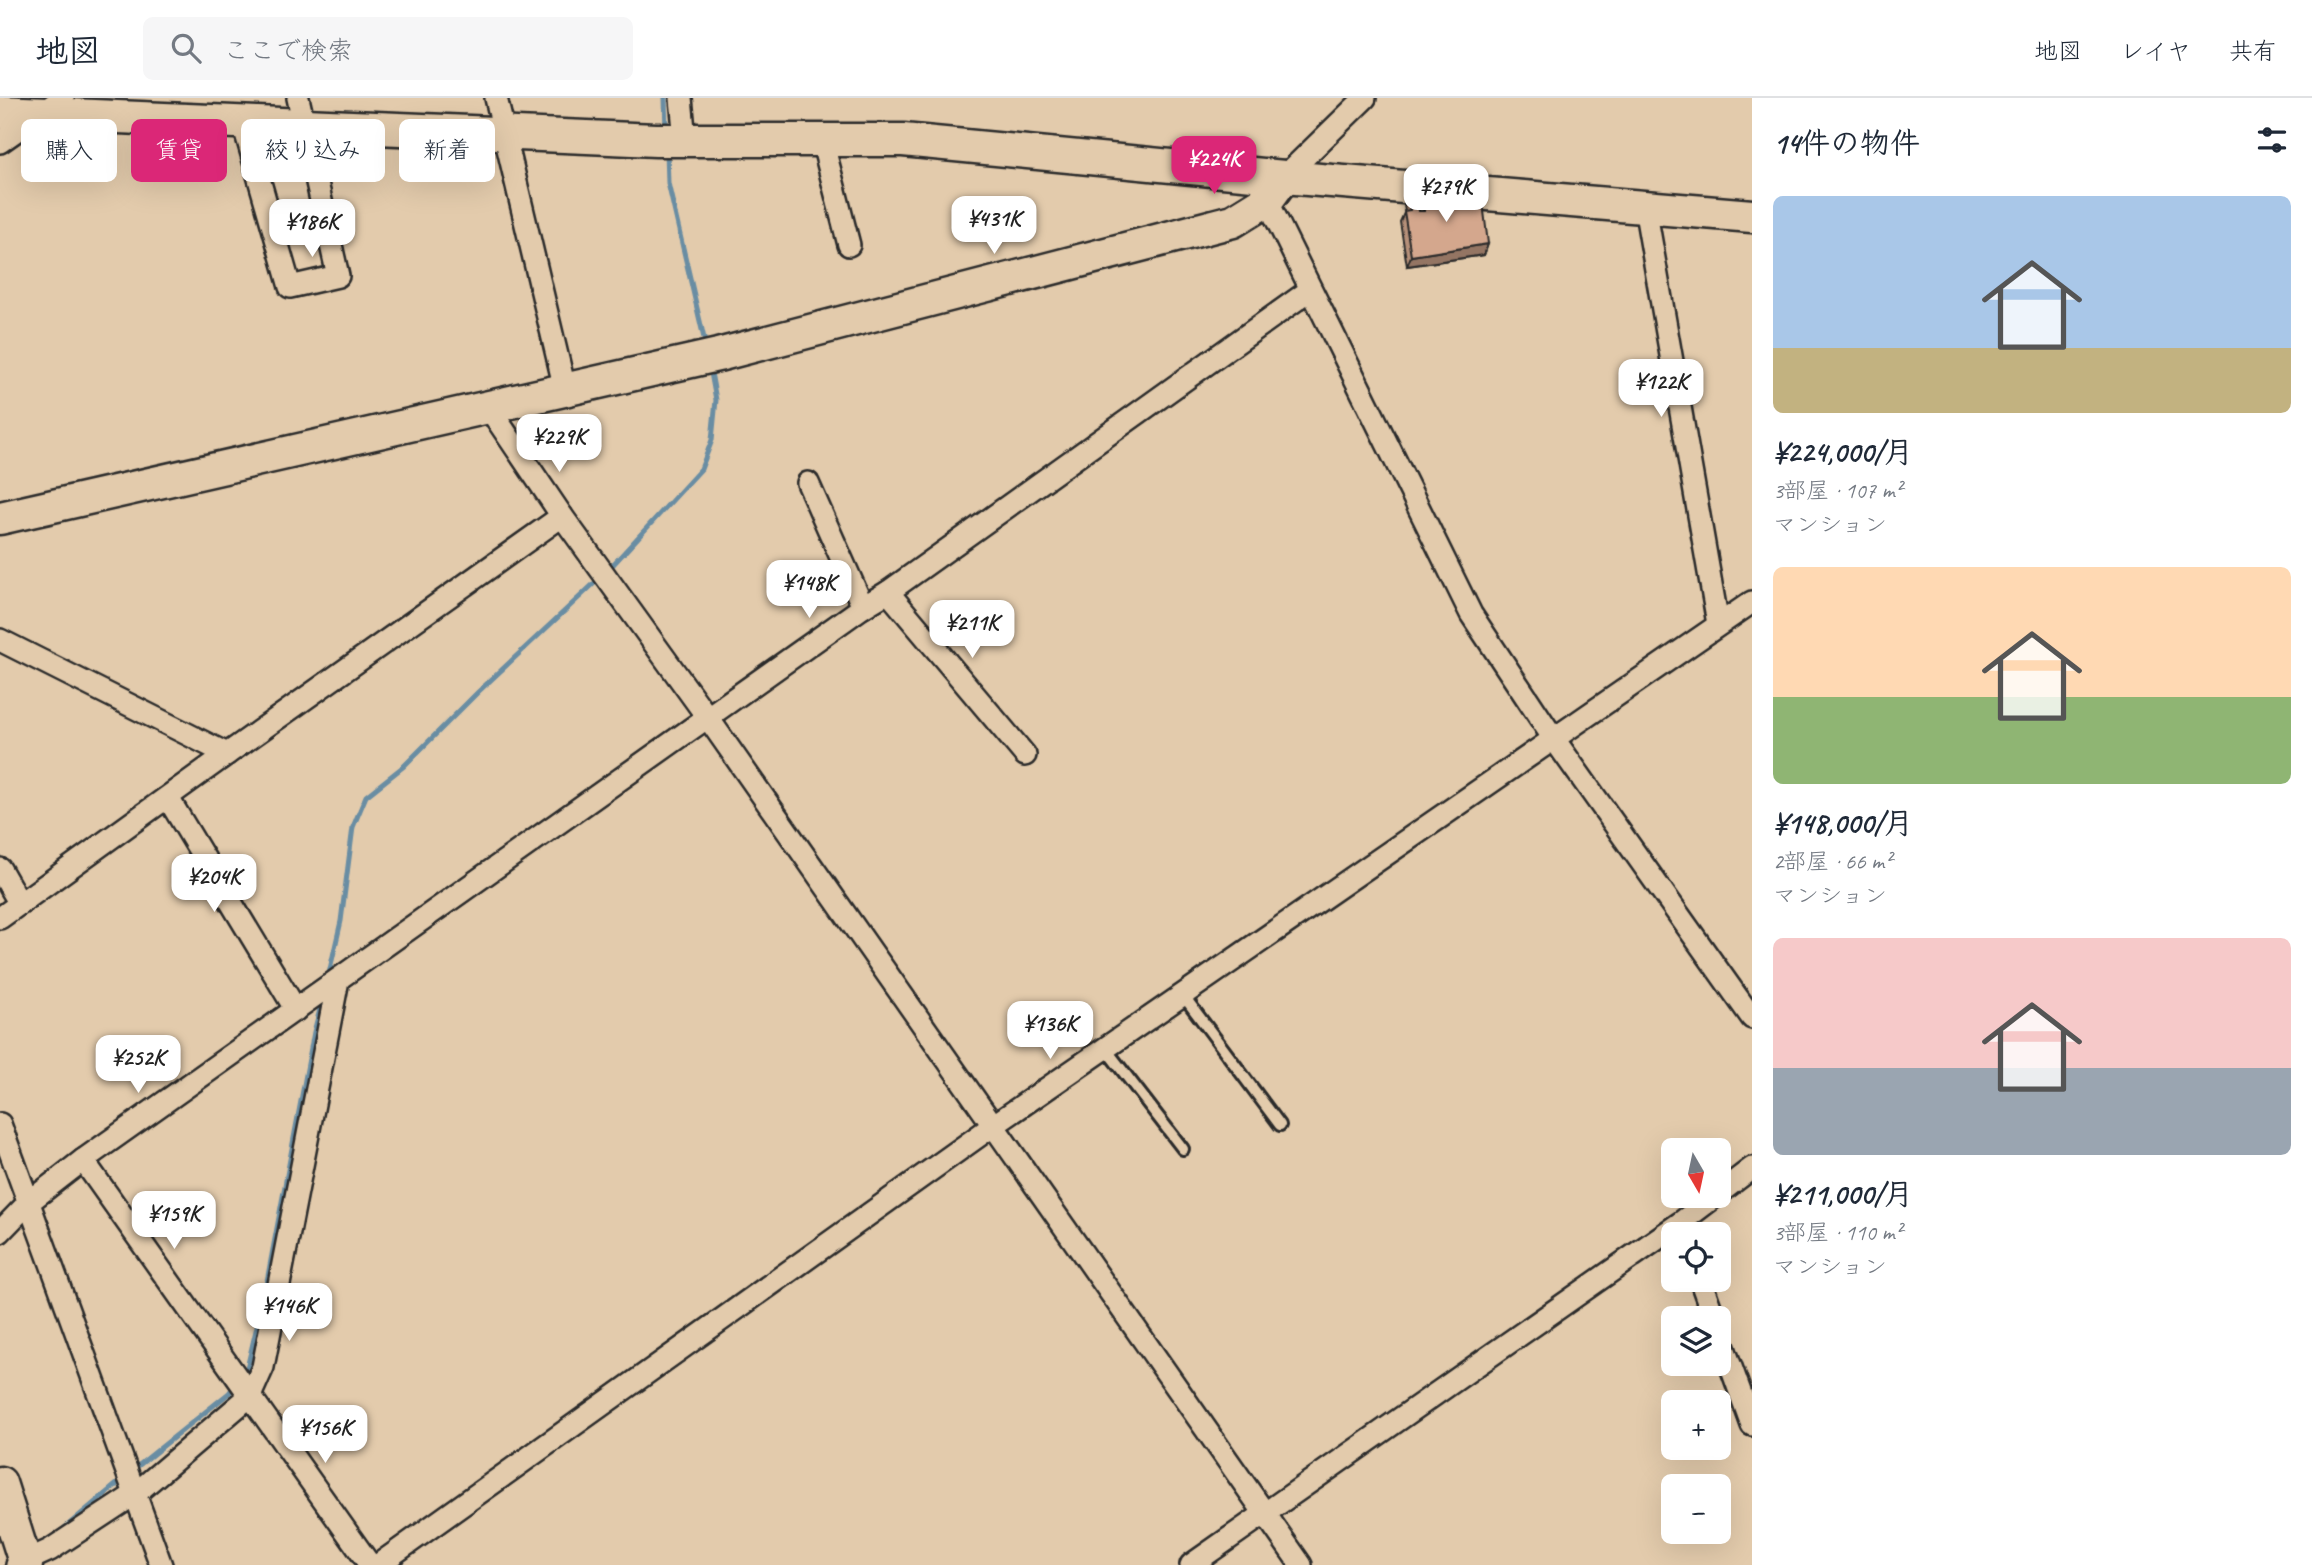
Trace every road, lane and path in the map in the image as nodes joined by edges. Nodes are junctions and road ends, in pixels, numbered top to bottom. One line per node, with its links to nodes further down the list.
1 (496, 98): 9 (street)
2 (681, 98): 10 (street)
3 (1365, 98): 15 (street)
4 (45, 103): 6 (street); 8 (street); 12 (street)
5 (301, 111): 7 (street); 9 (street)
6 (0, 112)
7 (262, 119)
8 (241, 123)
9 (506, 134): 10 (street); 20 (street)
10 (673, 140): 11 (street)
11 (822, 140): 15 (street); 18 (street)
12 (0, 142)
13 (260, 182): 14 (street)
14 (317, 182)
15 (1276, 188): 16 (street); 19 (street); 20 (street)
16 (1645, 207): 17 (street); 28 (street)
17 (1752, 216)
18 (849, 245)
19 (1310, 290): 25 (street); 31 (street)
20 (565, 389): 21 (street)
21 (489, 408): 23 (street); 24 (street)
22 (808, 483): 27 (street)
23 (562, 516): 30 (street); 32 (street)
24 (0, 518)
25 (888, 592): 27 (street); 33 (street)
26 (1752, 601): 28 (street)
27 (863, 607): 30 (street)
28 (1718, 624): 31 (street)
29 (0, 640): 32 (street)
30 (708, 718): 38 (street); 44 (street)
31 (1554, 739): 39 (street); 41 (street)
32 (226, 754): 34 (street)
33 (1025, 755)
34 (168, 797): 36 (street); 40 (street)
35 (0, 869): 36 (street)
36 (20, 904): 37 (street)
37 (0, 918)
38 (335, 982): 40 (street); 56 (street)
39 (1183, 995): 42 (street); 45 (lane)
40 (303, 1005): 47 (street)
41 (1752, 1018)
42 (1105, 1048): 44 (street); 46 (lane)
43 (0, 1124): 50 (street)
44 (994, 1125): 60 (street); 64 (street)
45 (1280, 1125)
46 (1183, 1149)
47 (83, 1160): 50 (street); 56 (street)
48 (1752, 1168): 49 (street)
49 (1731, 1185)
50 (29, 1202): 53 (street); 59 (street)
51 (1704, 1208): 52 (street)
52 (1689, 1222)
53 (0, 1232)
54 (1661, 1243): 60 (street)
55 (1731, 1367): 57 (street)
56 (248, 1393): 59 (street); 63 (street)
57 (1752, 1425)
58 (0, 1483): 61 (street)
59 (134, 1490): 61 (street); 62 (street)
60 (1265, 1513): 65 (street); 66 (street)
61 (23, 1564)
62 (161, 1565)
63 (370, 1565)
64 (378, 1565)
65 (1191, 1565)
66 (1301, 1565)

